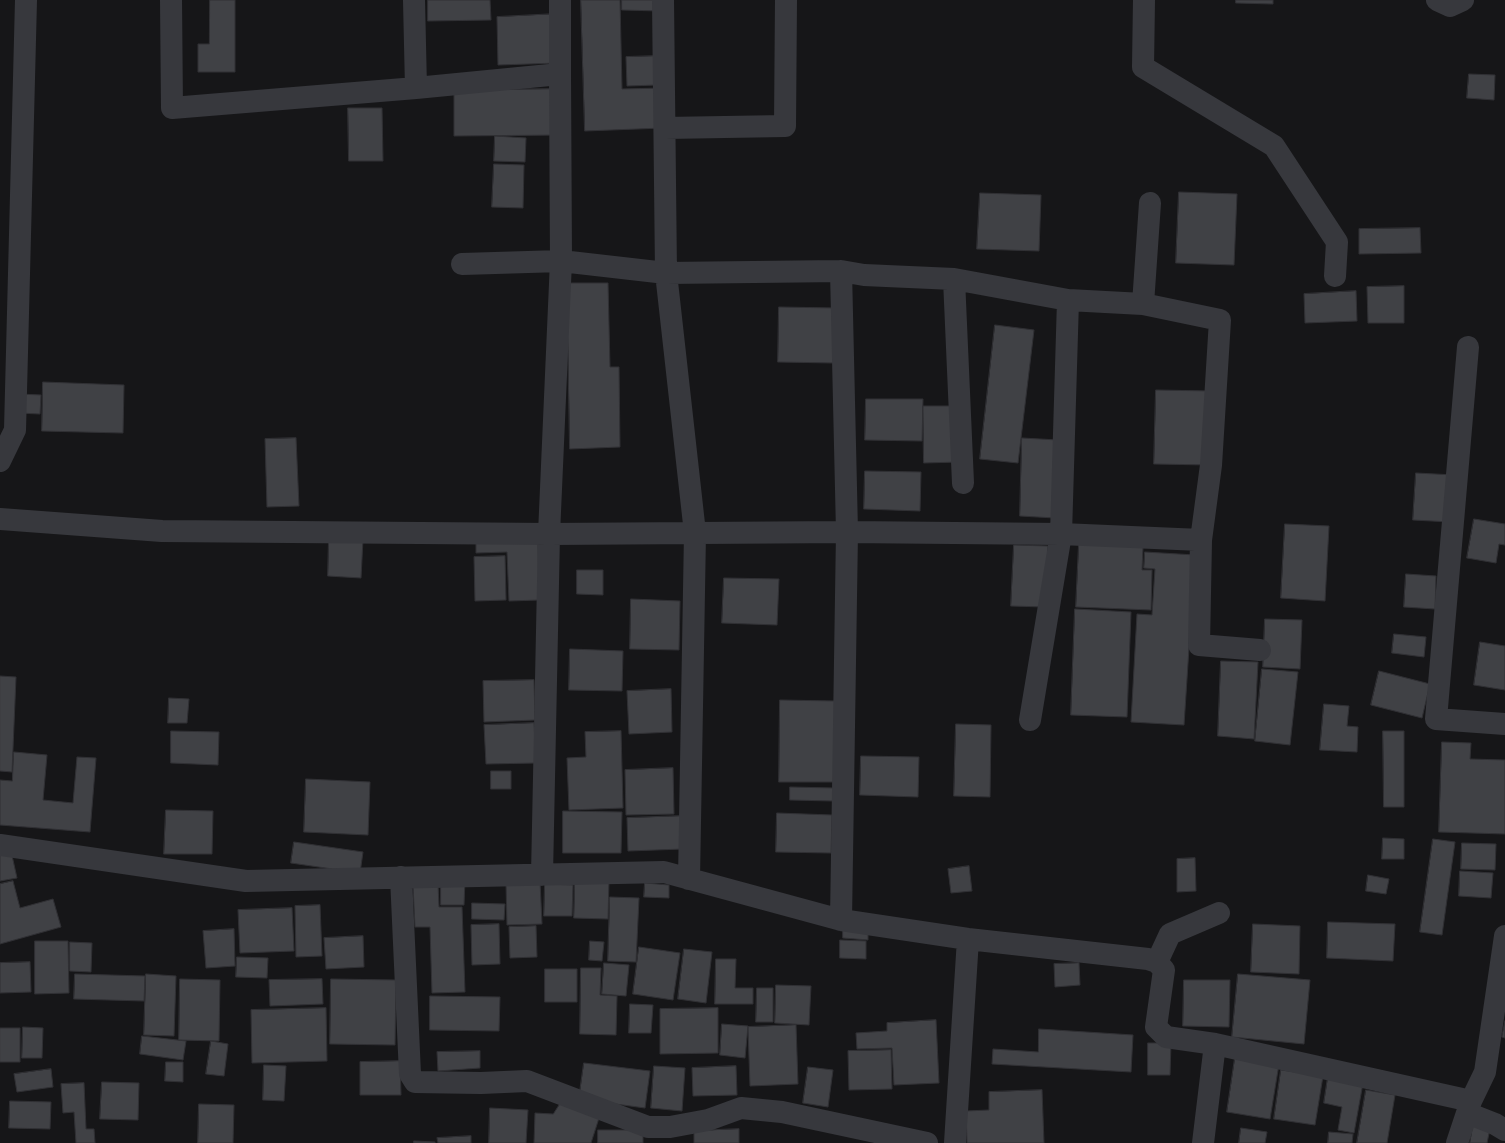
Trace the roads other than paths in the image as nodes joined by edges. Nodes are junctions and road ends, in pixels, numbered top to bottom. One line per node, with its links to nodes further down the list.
1 (26, 0): 23 (street)
2 (171, 0): 11 (street)
3 (414, 0): 11 (street)
4 (560, 0): 10 (street)
5 (663, 0): 12 (street)
6 (786, 0): 12 (street)
7 (1144, 0): 18 (street)
8 (1437, 0): 9 (street)
9 (1463, 0)
10 (560, 74): 11 (street); 14 (street)
11 (416, 88)
12 (665, 128): 17 (street)
13 (1150, 203): 21 (street)
14 (561, 261): 15 (street); 17 (street); 28 (street)
15 (462, 264)
16 (841, 271): 17 (street); 19 (street); 26 (street)
17 (666, 273): 27 (street)
18 (1335, 276)
19 (954, 279): 20 (street); 24 (street)
20 (1068, 300): 21 (street); 29 (street)
21 (1143, 304): 30 (street)
22 (1468, 347): 33 (street)
23 (0, 460)
24 (963, 483)
25 (0, 519): 28 (street)
26 (847, 532): 27 (street); 29 (street); 39 (street)
27 (695, 533): 28 (street); 37 (street)
28 (549, 534): 35 (street)
29 (1061, 534): 30 (street); 32 (street)
30 (1201, 540): 31 (street)
31 (1260, 650)
32 (1030, 720)
33 (1505, 724)
34 (0, 845): 36 (street)
35 (542, 876): 36 (street); 37 (street)
36 (401, 877): 46 (street)
37 (689, 879): 39 (street)
38 (1219, 912): 42 (street)
39 (841, 920): 41 (street)
40 (1505, 936): 44 (street)
41 (968, 939): 42 (street); 47 (street)
42 (1157, 962): 43 (street)
43 (1215, 1044): 44 (street); 48 (street)
44 (1469, 1107): 45 (street); 49 (street)
45 (1505, 1130)
46 (927, 1143)
47 (955, 1143)
48 (1203, 1143)
49 (1457, 1143)

